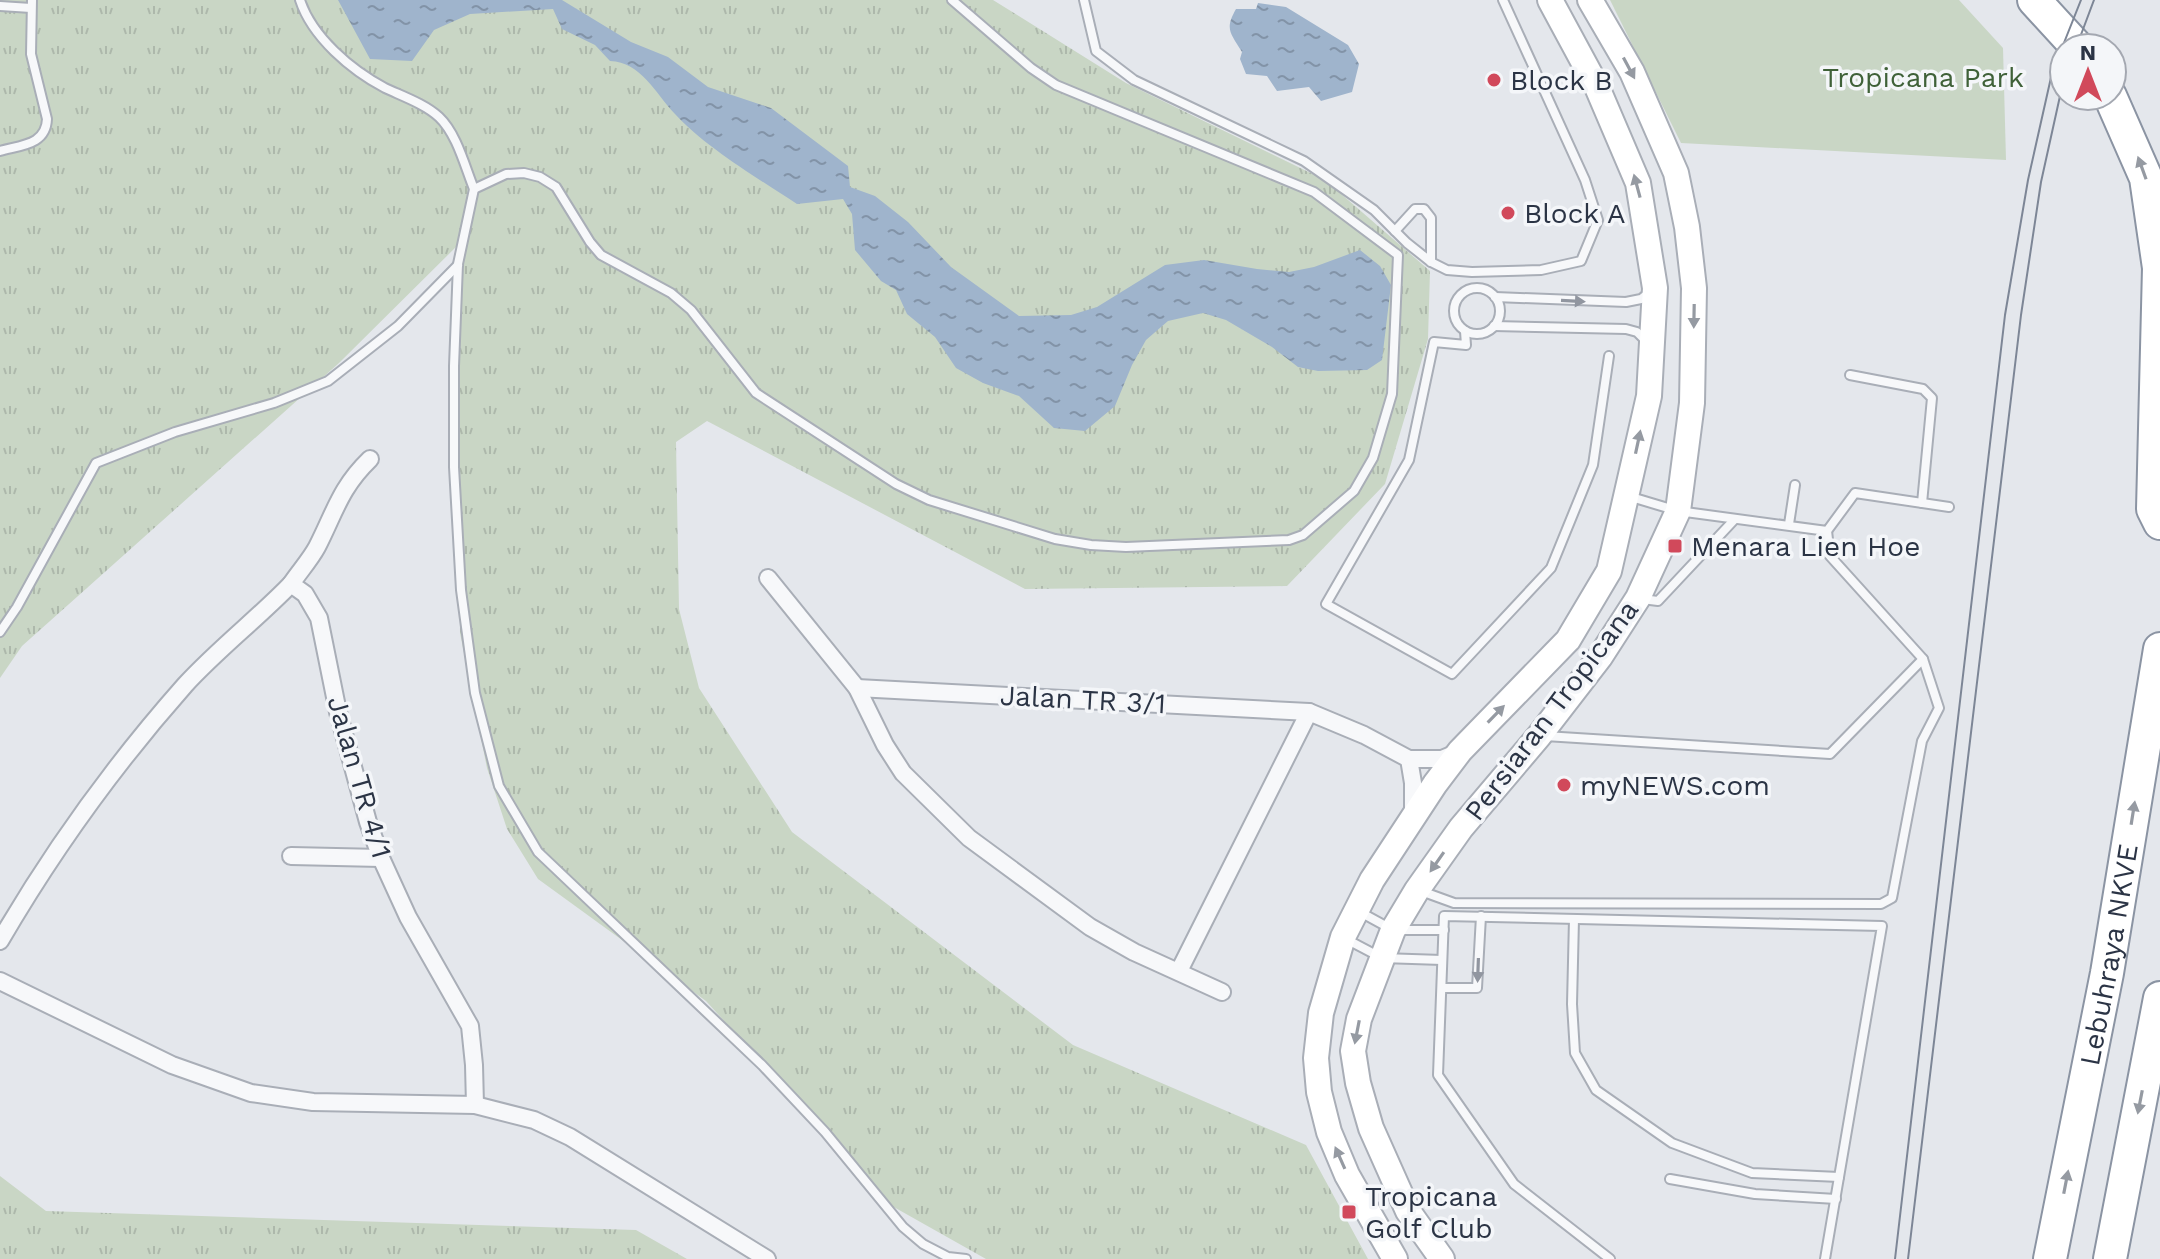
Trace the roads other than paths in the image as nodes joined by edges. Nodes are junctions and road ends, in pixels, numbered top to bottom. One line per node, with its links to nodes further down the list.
1 (300, 0): 13 (lane)
2 (952, 0): 13 (lane)
3 (1084, 0): 14 (lane)
4 (1503, 0): 17 (lane)
5 (1550, 0): 19 (main road, Persiaran Tropicana, one-way to 5)
6 (1590, 0): 31 (main road, Persiaran Tropicana, one-way to 31)
7 (2034, 0): 10 (highway)
8 (31, 4): 9 (lane); 12 (lane)
9 (0, 6)
10 (2063, 32)
11 (2117, 112): 33 (highway, one-way to 11)
12 (0, 151)
13 (474, 189): 16 (lane)
14 (1395, 231): 15 (lane); 15 (lane)
15 (1431, 262): 17 (lane)
16 (458, 264): 39 (lane); 71 (lane)
17 (1472, 272): 18 (lane)
18 (1473, 288): 20 (lane); 22 (lane)
19 (1655, 288): 20 (lane, one-way to 19); 23 (main road, Persiaran Tropicana)
20 (1495, 297): 21 (lane)
21 (1494, 326): 22 (lane); 23 (lane)
22 (1465, 331): 24 (lane)
23 (1652, 346): 28 (main road, Persiaran Tropicana, one-way to 23)
24 (1609, 356)
25 (1850, 375): 29 (lane)
26 (370, 459): 37 (street)
27 (1795, 485): 34 (lane)
28 (1627, 495): 31 (lane); 45 (main road, Persiaran Tropicana, one-way to 28)
29 (1922, 503): 30 (lane); 35 (lane)
30 (1949, 507)
31 (1678, 511): 32 (lane); 38 (main road, Persiaran Tropicana)
32 (1734, 520): 34 (lane); 38 (lane)
33 (2160, 523)
34 (1789, 524): 35 (lane)
35 (1827, 531): 41 (lane)
36 (768, 578): 42 (street)
37 (291, 584): 49 (street, Jalan TR 4/1); 57 (street)
38 (1638, 598): 44 (main road, Persiaran Tropicana)
39 (0, 632)
40 (2160, 649): 75 (highway, Lebuhraya NKVE, one-way to 40)
41 (1923, 659): 44 (lane); 50 (lane)
42 (857, 688): 43 (street, Jalan TR 3/1); 60 (street)
43 (1309, 712): 46 (street, Jalan TR 3/1); 60 (street)
44 (1539, 736): 50 (main road, Persiaran Tropicana, one-way to 50)
45 (1460, 751): 46 (street); 47 (main road, Persiaran Tropicana)
46 (1409, 759): 47 (street)
47 (1413, 819): 51 (main road, Persiaran Tropicana)
48 (291, 856): 49 (street)
49 (381, 858): 65 (street, Jalan TR 4/1)
50 (1417, 890): 54 (main road, Persiaran Tropicana)
51 (1356, 910): 54 (lane); 56 (main road, Persiaran Tropicana)
52 (1481, 916): 53 (lane); 55 (lane); 62 (lane, one-way to 62)
53 (1574, 919): 66 (lane); 66 (lane)
54 (1393, 930): 55 (lane); 58 (main road, Persiaran Tropicana)
55 (1444, 930): 59 (lane)
56 (1343, 937): 58 (lane); 69 (main road, Persiaran Tropicana, one-way to 56)
57 (0, 941)
58 (1382, 958): 59 (lane); 72 (main road, Persiaran Tropicana, one-way to 72)
59 (1442, 960): 62 (lane)
60 (1179, 971): 63 (street)
61 (0, 981): 65 (street)
62 (1442, 988): 73 (lane)
63 (1222, 992)
64 (2160, 998): 76 (highway, Lebuhraya NKVE, one-way to 76)
65 (475, 1105): 70 (street)
66 (1839, 1177): 68 (lane)
67 (1670, 1179): 68 (lane)
68 (1836, 1199): 74 (lane)
69 (1392, 1257)
70 (767, 1259)
71 (966, 1259)
72 (1442, 1259)
73 (1610, 1259)
74 (1825, 1259)
75 (2050, 1259)
76 (2110, 1259)

